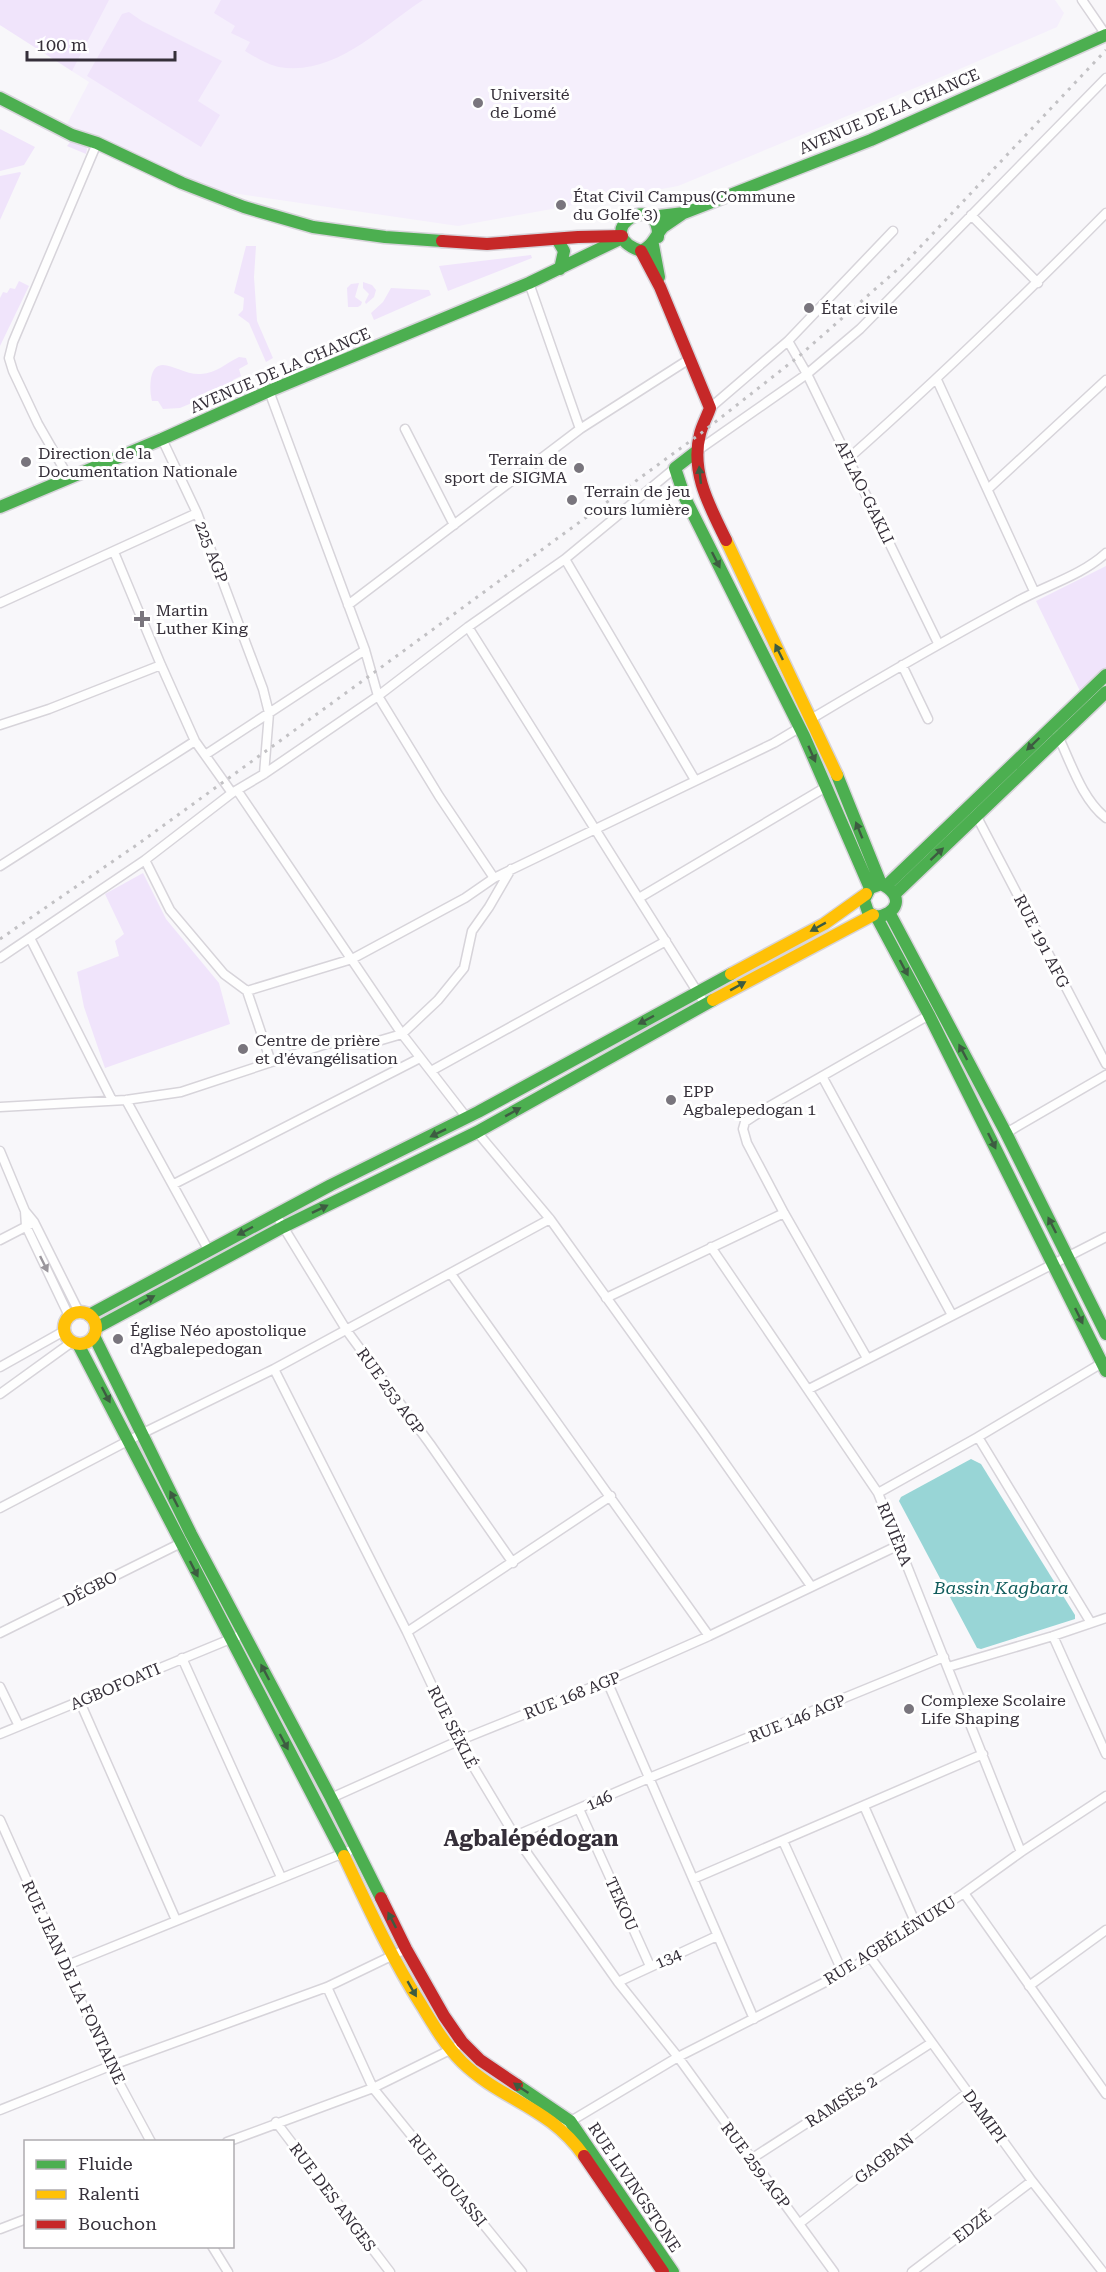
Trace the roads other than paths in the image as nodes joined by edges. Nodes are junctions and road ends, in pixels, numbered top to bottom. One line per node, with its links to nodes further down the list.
1 (1082, 0): 2 (street)
2 (1106, 35): 6 (street, AVENUE DE LA CHANCE)
3 (1106, 78): 7 (street)
4 (0, 98): 5 (street)
5 (97, 143): 12 (street); 32 (street)
6 (684, 213): 8 (street, AVENUE DE LA CHANCE); 13 (street, AVENUE DE LA CHANCE)
7 (971, 215): 17 (street); 21 (street)
8 (651, 217): 11 (street); 13 (street)
9 (1104, 217): 17 (street)
10 (893, 231): 19 (street)
11 (624, 237): 12 (street); 14 (street); 15 (street, AVENUE DE LA CHANCE)
12 (557, 239): 15 (street)
13 (655, 241): 14 (street); 18 (street)
14 (641, 251): 18 (street)
15 (560, 269): 16 (street, AVENUE DE LA CHANCE)
16 (529, 283): 24 (street, AVENUE DE LA CHANCE); 27 (street)
17 (1038, 283): 22 (street)
18 (660, 287): 20 (street)
19 (788, 341): 21 (street, AFLAO-GAKLI); 25 (street)
20 (691, 358): 25 (street); 27 (street)
21 (807, 374): 29 (street); 30 (street, AFLAO-GAKLI)
22 (937, 380): 30 (street); 33 (street)
23 (1106, 380): 33 (street)
24 (269, 391): 28 (street, AVENUE DE LA CHANCE); 44 (street)
25 (710, 408): 29 (street)
26 (405, 429): 36 (street)
27 (580, 429): 36 (street)
28 (162, 439): 32 (street, AVENUE DE LA CHANCE); 35 (street, 225 AGP)
29 (697, 451): 31 (street); 54 (street, one-way to 29)
30 (849, 459): 46 (street, AFLAO-GAKLI)
31 (675, 468): 39 (street); 57 (street, one-way to 57)
32 (69, 478): 34 (street, AVENUE DE LA CHANCE)
33 (988, 489): 42 (street)
34 (0, 507)
35 (197, 513): 37 (street); 53 (street, 225 AGP)
36 (454, 525): 44 (street)
37 (114, 552): 43 (street); 48 (street)
38 (1106, 553): 40 (street)
39 (565, 559): 45 (street); 62 (street)
40 (1094, 564): 41 (street); 42 (street)
41 (1106, 564)
42 (1034, 591): 46 (street)
43 (0, 603)
44 (348, 605): 47 (street)
45 (468, 627): 52 (street); 67 (street)
46 (938, 643): 49 (street)
47 (364, 650): 52 (street); 53 (street)
48 (161, 665): 56 (street); 59 (street)
49 (902, 665): 54 (street); 55 (street)
50 (1106, 675): 58 (street)
51 (1106, 692): 58 (street)
52 (378, 696): 61 (street); 71 (street)
53 (269, 713): 60 (street); 61 (street, 225 AGP)
54 (811, 719): 72 (street, one-way to 54)
55 (928, 719)
56 (0, 725)
57 (799, 728): 62 (street); 63 (street, one-way to 63)
58 (1056, 731): 65 (street); 66 (street); 72 (street, one-way to 72)
59 (195, 741): 60 (street); 69 (street)
60 (205, 755): 64 (street)
61 (264, 774): 64 (street)
62 (695, 780): 67 (street)
63 (826, 787): 72 (street); 73 (street)
64 (234, 792): 68 (street); 79 (street)
65 (977, 817): 72 (street, one-way to 65); 87 (street, RUE 191 AFG)
66 (1106, 818)
67 (596, 827): 70 (street); 73 (street)
68 (145, 860): 76 (street); 80 (street)
69 (0, 866)
70 (511, 869): 71 (street); 84 (street)
71 (494, 878): 79 (street)
72 (880, 889): 74 (street); 75 (street); 81 (street, one-way to 81)
73 (639, 898): 77 (street)
74 (890, 914): 75 (street); 96 (street, one-way to 74)
75 (874, 916): 82 (street, one-way to 75); 83 (street, one-way to 83)
76 (30, 938): 78 (street); 91 (street)
77 (666, 941): 81 (street); 88 (street)
78 (0, 958)
79 (352, 959): 80 (street); 84 (street)
80 (247, 991): 86 (street)
81 (698, 992): 82 (street); 94 (street, one-way to 94)
82 (705, 1004): 95 (street, one-way to 82)
83 (929, 1015): 90 (street); 109 (street, one-way to 109)
84 (402, 1034): 85 (street); 86 (street)
85 (420, 1058): 88 (street); 98 (street)
86 (271, 1062): 92 (street)
87 (1106, 1064)
88 (431, 1071): 94 (street)
89 (1106, 1075): 96 (street)
90 (823, 1078): 99 (street); 113 (street)
91 (112, 1100): 92 (street); 93 (street)
92 (126, 1100): 98 (street)
93 (0, 1107)
94 (467, 1118): 95 (street); 100 (street, one-way to 100)
95 (477, 1132): 101 (street); 103 (street, one-way to 95)
96 (1006, 1133): 108 (street, one-way to 96)
97 (0, 1151): 102 (street)
98 (174, 1184): 107 (street)
99 (784, 1213): 106 (street); 119 (street)
100 (276, 1215): 103 (street, RUE 253 AGP); 107 (street, one-way to 107)
101 (550, 1219): 110 (street); 111 (street)
102 (30, 1224): 105 (street); 112 (street)
103 (284, 1227): 115 (street, RUE 253 AGP); 116 (street, one-way to 103)
104 (1106, 1237): 108 (street)
105 (0, 1240)
106 (711, 1247): 111 (street); 123 (street, RIVIÈRA)
107 (208, 1251): 112 (street)
108 (1068, 1257): 109 (street); 117 (street)
109 (1053, 1265): 113 (street); 121 (street, one-way to 121)
110 (451, 1274): 115 (street); 128 (street)
111 (606, 1298): 133 (street)
112 (79, 1314): 114 (street); 116 (street)
113 (952, 1315): 119 (street)
114 (64, 1331): 118 (street); 120 (street)
115 (347, 1331): 122 (street); 132 (street, RUE 253 AGP)
116 (95, 1332): 118 (street); 125 (street)
117 (1106, 1334)
118 (75, 1343): 124 (street); 125 (street, one-way to 125)
119 (867, 1358): 123 (street)
120 (0, 1367)
121 (1104, 1367): 126 (street)
122 (274, 1369): 125 (street); 136 (street, RUE SÉKLÉ)
123 (809, 1389): 127 (street, RIVIÈRA)
124 (0, 1394)
125 (135, 1437): 129 (street); 130 (street); 138 (street, one-way to 125)
126 (978, 1437): 127 (street); 135 (street)
127 (878, 1492): 131 (street, RIVIÈRA)
128 (611, 1496): 132 (street); 139 (street)
129 (0, 1508)
130 (181, 1543): 137 (street, DÉGBO); 141 (street, one-way to 141)
131 (899, 1545): 133 (street, RUE 168 AGP); 142 (street, RIVIÈRA)
132 (513, 1563): 136 (street)
133 (811, 1587): 139 (street, RUE 168 AGP)
134 (1106, 1618): 135 (street)
135 (1091, 1623): 140 (street)
136 (407, 1632): 150 (street, RUE SÉKLÉ)
137 (0, 1633)
138 (245, 1633): 141 (street, AGBOFOATI); 155 (street, one-way to 138)
139 (710, 1636): 145 (street, RUE 168 AGP)
140 (1053, 1636): 144 (street); 152 (street)
141 (230, 1638): 143 (street, AGBOFOATI); 163 (street, one-way to 163)
142 (944, 1657): 144 (street, RIVIÈRA); 153 (street, RUE 146 AGP)
143 (182, 1658): 147 (street, AGBOFOATI); 164 (street)
144 (948, 1666): 151 (street, RIVIÈRA)
145 (607, 1681): 150 (street, RUE 168 AGP); 153 (street)
146 (0, 1687): 148 (street)
147 (80, 1702): 148 (street, AGBOFOATI); 167 (street)
148 (19, 1726): 149 (street, AGBOFOATI)
149 (0, 1734)
150 (458, 1741): 155 (street, RUE 168 AGP); 159 (street, RUE SÉKLÉ)
151 (983, 1754): 156 (street); 162 (street, RIVIÈRA)
152 (1106, 1754)
153 (649, 1778): 157 (street, 146); 165 (street)
154 (1106, 1796): 162 (street, RUE AGBÉLÉNUKU)
155 (331, 1798): 161 (street)
156 (864, 1806): 160 (street); 168 (street)
157 (579, 1809): 159 (street, 146); 175 (street, TEKOU)
158 (0, 1820): 174 (street, RUE JEAN DE LA FONTAINE)
159 (515, 1836): 177 (street, RUE SÉKLÉ)
160 (783, 1841): 165 (street); 176 (street)
161 (356, 1848): 163 (street); 171 (street, one-way to 161)
162 (1021, 1852): 166 (street, RUE AGBÉLÉNUKU)
163 (342, 1854): 164 (street); 172 (street)
164 (281, 1878): 167 (street)
165 (693, 1879): 170 (street)
166 (964, 1893): 168 (street, RUE AGBÉLÉNUKU); 179 (street)
167 (176, 1920): 174 (street)
168 (916, 1924): 173 (street, RUE AGBÉLÉNUKU)
169 (1106, 1930): 179 (street)
170 (717, 1936): 175 (street, 134); 180 (street)
171 (406, 1949): 172 (street); 181 (street)
172 (393, 1956): 178 (street); 183 (street, one-way to 183)
173 (870, 1957): 176 (street, RUE AGBÉLÉNUKU); 182 (street, DAMIPI)
174 (65, 1966): 185 (street, RUE JEAN DE LA FONTAINE)
175 (650, 1966): 177 (street, 134)
176 (843, 1973): 180 (street, RUE AGBÉLÉNUKU)
177 (618, 1982): 184 (street, RUE SÉKLÉ)
178 (327, 1986): 185 (street); 186 (street, RUE HOUASSI)
179 (1029, 1986): 188 (street)
180 (754, 2019): 184 (street, RUE AGBÉLÉNUKU)
181 (462, 2042): 183 (street); 191 (street, one-way to 181)
182 (931, 2043): 187 (street, DAMIPI); 194 (street, RAMSÈS 2)
183 (452, 2050): 186 (street); 191 (street)
184 (678, 2057): 191 (street, RUE AGBÉLÉNUKU); 194 (street, RUE 259.AGP)
185 (110, 2066): 189 (street); 192 (street, RUE JEAN DE LA FONTAINE)
186 (374, 2088): 190 (street); 202 (street, RUE HOUASSI)
187 (968, 2092): 195 (street, DAMIPI); 197 (street, GAGBAN)
188 (1106, 2094)
189 (0, 2110)
190 (276, 2122): 193 (street); 201 (street, RUE DES ANGES)
191 (566, 2124): 203 (street, RUE LIVINGSTONE); 204 (street, RUE LIVINGSTONE)
192 (150, 2140)
193 (232, 2140)
194 (751, 2159): 197 (street, RUE 259.AGP)
195 (1032, 2181): 206 (street, EDZÉ); 207 (street, DAMIPI)
196 (24, 2221): 198 (street)
197 (800, 2223): 205 (street, RUE 259.AGP)
198 (0, 2229)
199 (212, 2248): 200 (street)
200 (224, 2271)
201 (390, 2272)
202 (522, 2272)
203 (663, 2272)
204 (673, 2272)
205 (834, 2272)
206 (912, 2272)
207 (1103, 2272)

